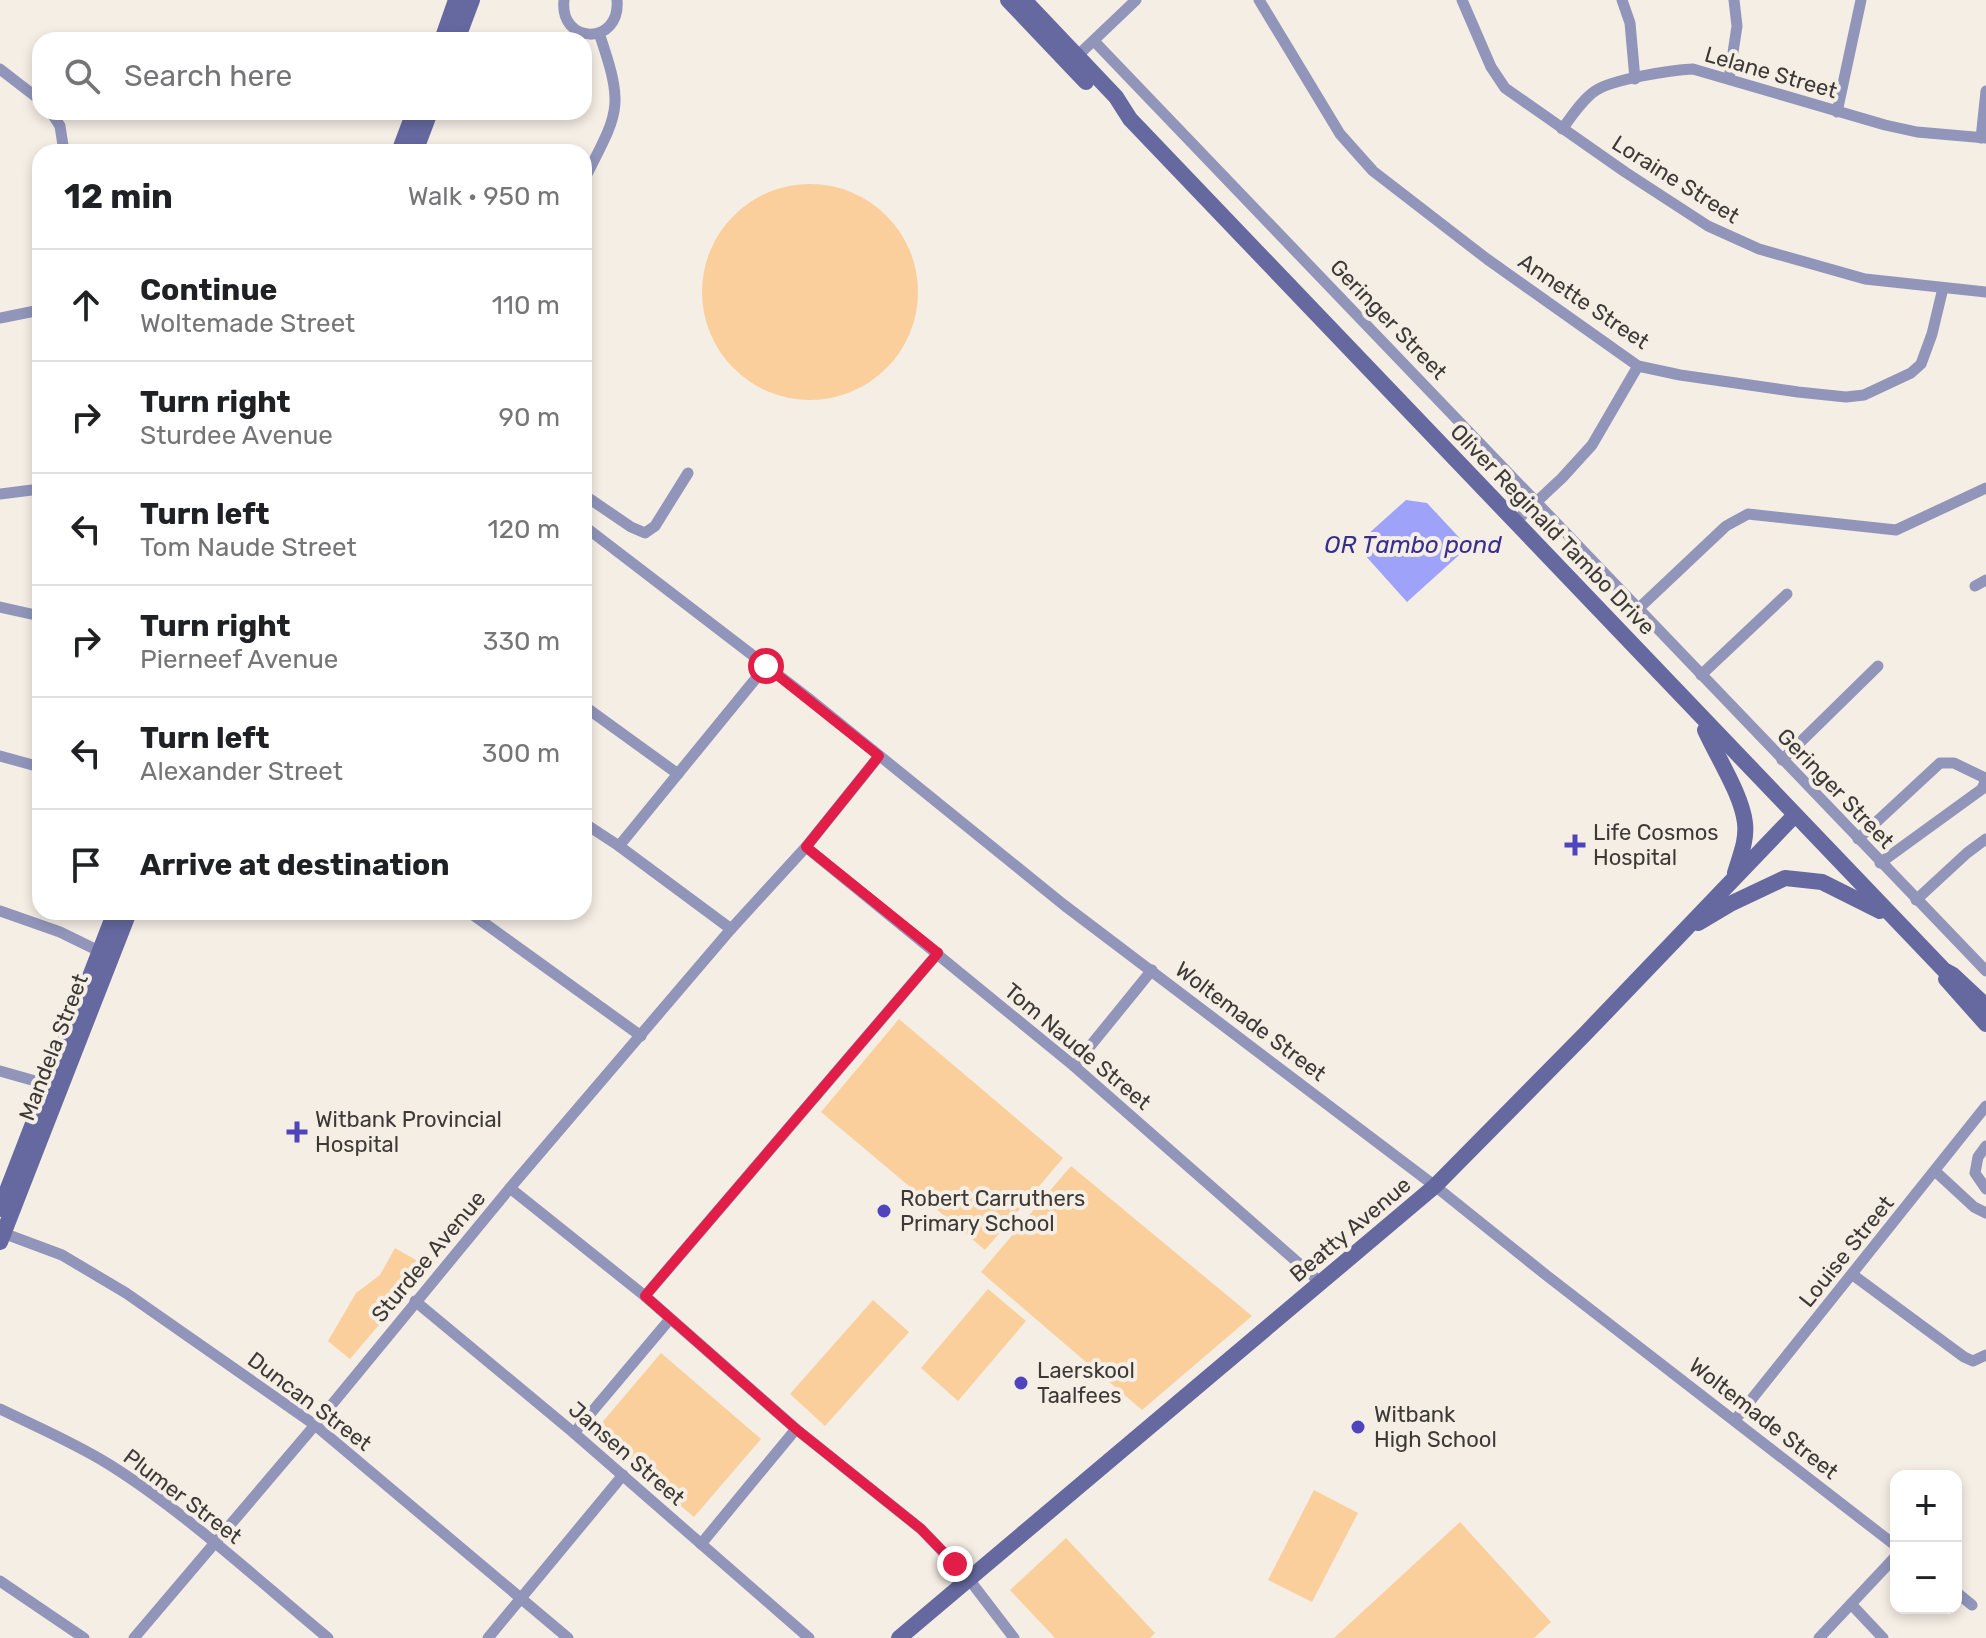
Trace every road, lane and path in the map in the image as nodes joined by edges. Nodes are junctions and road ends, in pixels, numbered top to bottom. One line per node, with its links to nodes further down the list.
1 (564, 0): 14 (street)
2 (617, 0): 15 (street)
3 (1008, 0): 18 (main road, Oliver Reginald Tambo Drive)
4 (1024, 0): 18 (main road, Oliver Reginald Tambo Drive)
5 (1136, 0): 17 (street)
6 (1259, 0): 38 (street, Annette Street)
7 (1462, 0): 28 (street, Loraine Street)
8 (1622, 0): 20 (street)
9 (1734, 0): 21 (street)
10 (1861, 0): 24 (street)
11 (462, 4): 12 (main road); 13 (main road)
12 (446, 32)
13 (458, 32)
14 (581, 32)
15 (599, 33): 16 (street); 33 (street)
16 (592, 34)
17 (1094, 41): 18 (street); 44 (street, Geringer Street)
18 (1073, 60): 45 (main road, Oliver Reginald Tambo Drive)
19 (0, 69): 23 (street)
20 (1635, 79): 21 (street, Lelane Street); 28 (street, Lelane Street)
21 (1729, 79): 24 (street, Lelane Street)
22 (1986, 91): 29 (street)
23 (32, 94)
24 (1837, 112): 29 (street, Lelane Street)
25 (56, 120): 30 (street)
26 (411, 120): 31 (main road)
27 (427, 120): 32 (main road)
28 (1562, 129): 34 (street, Loraine Street)
29 (1983, 138)
30 (63, 144)
31 (402, 144)
32 (418, 144)
33 (592, 164)
34 (1943, 288): 35 (street, Loraine Street); 38 (street, Annette Street)
35 (1986, 292)
36 (32, 312): 37 (street)
37 (0, 318)
38 (1638, 366): 44 (street)
39 (688, 473): 43 (street)
40 (1986, 488): 51 (street)
41 (32, 490): 42 (street)
42 (0, 494)
43 (592, 500)
44 (1536, 502): 45 (street); 51 (street, Geringer Street)
45 (1516, 521): 57 (main road, Oliver Reginald Tambo Drive)
46 (592, 532): 53 (street, Woltemade Street)
47 (1986, 580): 48 (street)
48 (1975, 586)
49 (1787, 594): 55 (street)
50 (0, 607): 52 (street)
51 (1638, 609): 55 (street, Geringer Street)
52 (32, 614)
53 (766, 666): 59 (street, Woltemade Street); 62 (street)
54 (1878, 666): 60 (street)
55 (1701, 675): 60 (street, Geringer Street)
56 (592, 712): 62 (street)
57 (1699, 716): 63 (main road, Oliver Reginald Tambo Drive); 70 (main road)
58 (0, 756): 61 (street)
59 (879, 756): 68 (street, Sturdee Avenue); 81 (street, Woltemade Street)
60 (1782, 760): 65 (street, Geringer Street)
61 (32, 765)
62 (678, 774): 67 (street)
63 (1794, 816): 70 (main road, Beatty Avenue); 73 (main road, Oliver Reginald Tambo Drive)
64 (592, 828): 67 (street)
65 (1858, 839): 69 (street, Geringer Street); 69 (street)
66 (1986, 839): 71 (street)
67 (619, 846): 77 (street)
68 (806, 847): 77 (street, Sturdee Avenue); 79 (street, Tom Naude Street)
69 (1880, 863): 71 (street, Geringer Street)
70 (1733, 878): 78 (main road, Beatty Avenue)
71 (1916, 900): 83 (street, Geringer Street)
72 (0, 911): 80 (street)
73 (1893, 917): 78 (main road); 82 (main road, Oliver Reginald Tambo Drive)
74 (113, 920): 80 (main road, Mandela Street)
75 (125, 920): 80 (main road, Mandela Street)
76 (480, 920): 86 (street)
77 (731, 929): 86 (street, Sturdee Avenue)
78 (1678, 935): 93 (main road, Beatty Avenue)
79 (938, 953): 87 (street, Tom Naude Street); 101 (street)
80 (106, 955): 89 (main road, Mandela Street)
81 (1152, 970): 87 (street); 93 (street, Woltemade Street)
82 (1944, 970): 84 (main road, Oliver Reginald Tambo Drive); 85 (main road, Oliver Reginald Tambo Drive)
83 (1986, 971)
84 (1986, 1006)
85 (1986, 1024)
86 (641, 1036): 94 (street, Sturdee Avenue)
87 (1074, 1066): 100 (street, Tom Naude Street)
88 (0, 1071): 89 (street)
89 (55, 1087): 96 (main road, Mandela Street); 98 (main road, Mandela Street)
90 (1986, 1106): 92 (street, Louise Street)
91 (1986, 1146): 95 (street)
92 (1935, 1171): 97 (street); 99 (street, Louise Street)
93 (1435, 1186): 100 (main road, Beatty Avenue); 106 (street, Woltemade Street)
94 (510, 1188): 101 (street); 102 (street, Sturdee Avenue)
95 (1986, 1189)
96 (0, 1209)
97 (1986, 1213)
98 (2, 1237): 107 (street, Duncan Street)
99 (1853, 1275): 104 (street); 106 (street, Louise Street)
100 (1320, 1282): 115 (main road, Beatty Avenue)
101 (645, 1296): 103 (street)
102 (415, 1301): 107 (street, Sturdee Avenue); 109 (street, Jansen Street)
103 (670, 1319): 108 (street); 109 (street)
104 (1986, 1355)
105 (0, 1409): 112 (street, Plumer Street)
106 (1735, 1420): 111 (street, Woltemade Street)
107 (315, 1425): 112 (street, Sturdee Avenue); 118 (street, Duncan Street)
108 (796, 1429): 113 (street); 115 (street)
109 (574, 1433): 110 (street, Jansen Street)
110 (623, 1475): 113 (street, Jansen Street); 118 (street)
111 (1891, 1542)
112 (214, 1543): 122 (street, Sturdee Avenue); 123 (street, Plumer Street)
113 (701, 1544): 126 (street, Jansen Street)
114 (1890, 1562): 119 (street)
115 (968, 1578): 127 (main road, Beatty Avenue); 128 (street)
116 (0, 1581): 121 (street)
117 (1962, 1597): 120 (street)
118 (522, 1598): 124 (street); 125 (street, Duncan Street)
119 (1851, 1604): 129 (street); 130 (street)
120 (1972, 1605)
121 (84, 1638)
122 (134, 1638)
123 (328, 1638)
124 (488, 1638)
125 (568, 1638)
126 (809, 1638)
127 (899, 1638)
128 (1014, 1638)
129 (1819, 1638)
130 (1883, 1638)

